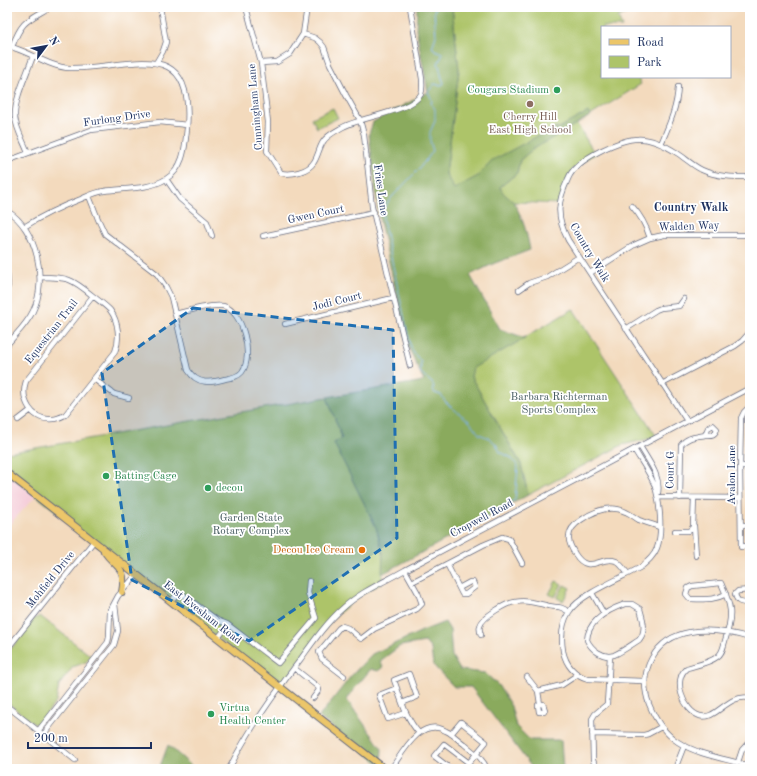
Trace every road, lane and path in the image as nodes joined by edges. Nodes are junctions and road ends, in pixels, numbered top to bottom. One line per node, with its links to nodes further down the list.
1 (50, 7): 7 (street)
2 (160, 7): 9 (street)
3 (246, 7): 10 (street, Cunningham Lane)
4 (307, 7): 6 (street)
5 (410, 7): 12 (street)
6 (303, 34): 10 (street); 12 (street, Fries Lane)
7 (9, 47): 8 (street)
8 (34, 56): 9 (street); 15 (street)
9 (156, 63): 13 (street)
10 (261, 63): 12 (street, Cunningham Lane)
11 (678, 88): 14 (street)
12 (360, 120): 22 (street, Fries Lane)
13 (187, 125): 15 (street, Furlong Drive); 18 (street)
14 (661, 144): 17 (street, Country Walk); 28 (street, Country Walk)
15 (28, 153): 16 (street, Furlong Drive)
16 (7, 161)
17 (750, 177)
18 (166, 179): 19 (street); 25 (street)
19 (89, 196): 23 (street); 37 (street)
20 (632, 206): 27 (street)
21 (7, 212): 23 (street)
22 (374, 212): 26 (street, Gwen Court); 35 (street, Fries Lane)
23 (24, 228): 31 (street)
24 (750, 235): 27 (street, Walden Way)
25 (212, 236)
26 (263, 236)
27 (650, 238): 30 (street, Walden Way)
28 (579, 257): 30 (street, Country Walk); 33 (street)
29 (7, 272): 32 (street)
30 (590, 273): 39 (street, Country Walk)
31 (40, 277): 34 (street, Equestrian Trail); 41 (street)
32 (7, 289)
33 (519, 290)
34 (92, 296): 43 (street, Equestrian Trail); 48 (street, Equestrian Trail)
35 (393, 298): 38 (street, Jodi Court); 42 (street, Fries Lane)
36 (684, 299): 39 (street)
37 (175, 314): 37 (street)
38 (285, 324)
39 (626, 330): 44 (street, Country Walk)
40 (750, 332): 44 (street)
41 (7, 345)
42 (410, 366)
43 (94, 379): 46 (street); 48 (street, Equestrian Trail)
44 (662, 384): 50 (street, Country Walk)
45 (750, 388): 50 (street, Cropwell Road)
46 (129, 398)
47 (750, 406): 54 (street, Avalon Lane)
48 (31, 410): 49 (street)
49 (18, 420)
50 (687, 421): 52 (street, Cropwell Road)
51 (705, 435): 58 (street, Court G)
52 (640, 446): 53 (street, Cropwell Road); 57 (street)
53 (634, 449): 57 (street); 72 (street, Cropwell Road)
54 (740, 466): 55 (street); 60 (street, Avalon Lane)
55 (750, 466)
56 (7, 473): 66 (main road, East Evesham Road)
57 (657, 496): 58 (street); 64 (street)
58 (680, 498): 59 (street)
59 (694, 498): 60 (street); 61 (street)
60 (740, 498): 62 (street, Avalon Lane)
61 (694, 524): 65 (street); 69 (street)
62 (741, 525): 63 (street); 67 (street, Avalon Lane)
63 (750, 525)
64 (660, 527): 74 (street); 74 (street)
65 (675, 531)
66 (94, 541): 68 (main road, East Evesham Road); 94 (street, Mohfield Drive)
67 (750, 545)
68 (101, 546): 73 (main road, East Evesham Road); 79 (main road)
69 (696, 556)
70 (522, 563): 71 (street)
71 (446, 564): 76 (street); 77 (street)
72 (405, 570): 76 (street); 96 (street, Cropwell Road)
73 (137, 574): 79 (street); 83 (main road, East Evesham Road)
74 (628, 574): 80 (street)
75 (309, 581): 89 (street)
76 (412, 582): 100 (street)
77 (459, 588)
78 (750, 590): 82 (street)
79 (122, 592): 85 (street)
80 (592, 593): 87 (street); 88 (street)
81 (726, 594): 81 (street); 86 (street)
82 (737, 601): 84 (street); 86 (street)
83 (171, 602): 89 (street); 92 (main road, East Evesham Road)
84 (750, 603)
85 (115, 604): 97 (street); 99 (street)
86 (730, 604): 90 (street)
87 (569, 612): 91 (street); 98 (street)
88 (604, 614): 95 (street); 95 (street)
89 (228, 625): 92 (street)
90 (728, 632): 93 (street); 103 (street); 108 (street)
91 (481, 635)
92 (218, 638): 104 (main road, East Evesham Road)
93 (750, 638)
94 (7, 649)
95 (610, 656): 102 (street)
96 (294, 668): 104 (street, Cropwell Road); 107 (street)
97 (85, 671): 99 (street); 109 (street)
98 (577, 675): 102 (street); 106 (street)
99 (90, 676): 113 (street)
100 (344, 676)
101 (527, 677): 106 (street)
102 (608, 680): 103 (street); 119 (street)
103 (644, 681): 115 (street)
104 (280, 687): 128 (street, Cropwell Road); 129 (main road, East Evesham Road)
105 (397, 688): 110 (street); 110 (street); 114 (street)
106 (538, 691): 111 (street)
107 (313, 698)
108 (750, 698)
109 (60, 703): 113 (street); 116 (street)
110 (402, 703): 114 (street)
111 (540, 704)
112 (7, 706): 116 (street)
113 (66, 707): 120 (street)
114 (406, 713): 117 (street)
115 (661, 727): 119 (street); 122 (street)
116 (38, 731): 120 (street)
117 (419, 733): 118 (street); 130 (street)
118 (451, 734): 123 (street); 123 (street)
119 (592, 734): 134 (street)
120 (43, 735): 124 (street)
121 (750, 741): 125 (street)
122 (684, 746): 125 (street); 135 (street)
123 (476, 754): 126 (street); 133 (street)
124 (75, 760)
125 (738, 762): 127 (street)
126 (469, 764): 131 (street); 132 (street)
127 (750, 766)
128 (229, 769)
129 (385, 769)
130 (390, 769)
131 (451, 769)
132 (464, 769)
133 (487, 769)
134 (596, 769)
135 (675, 769)

